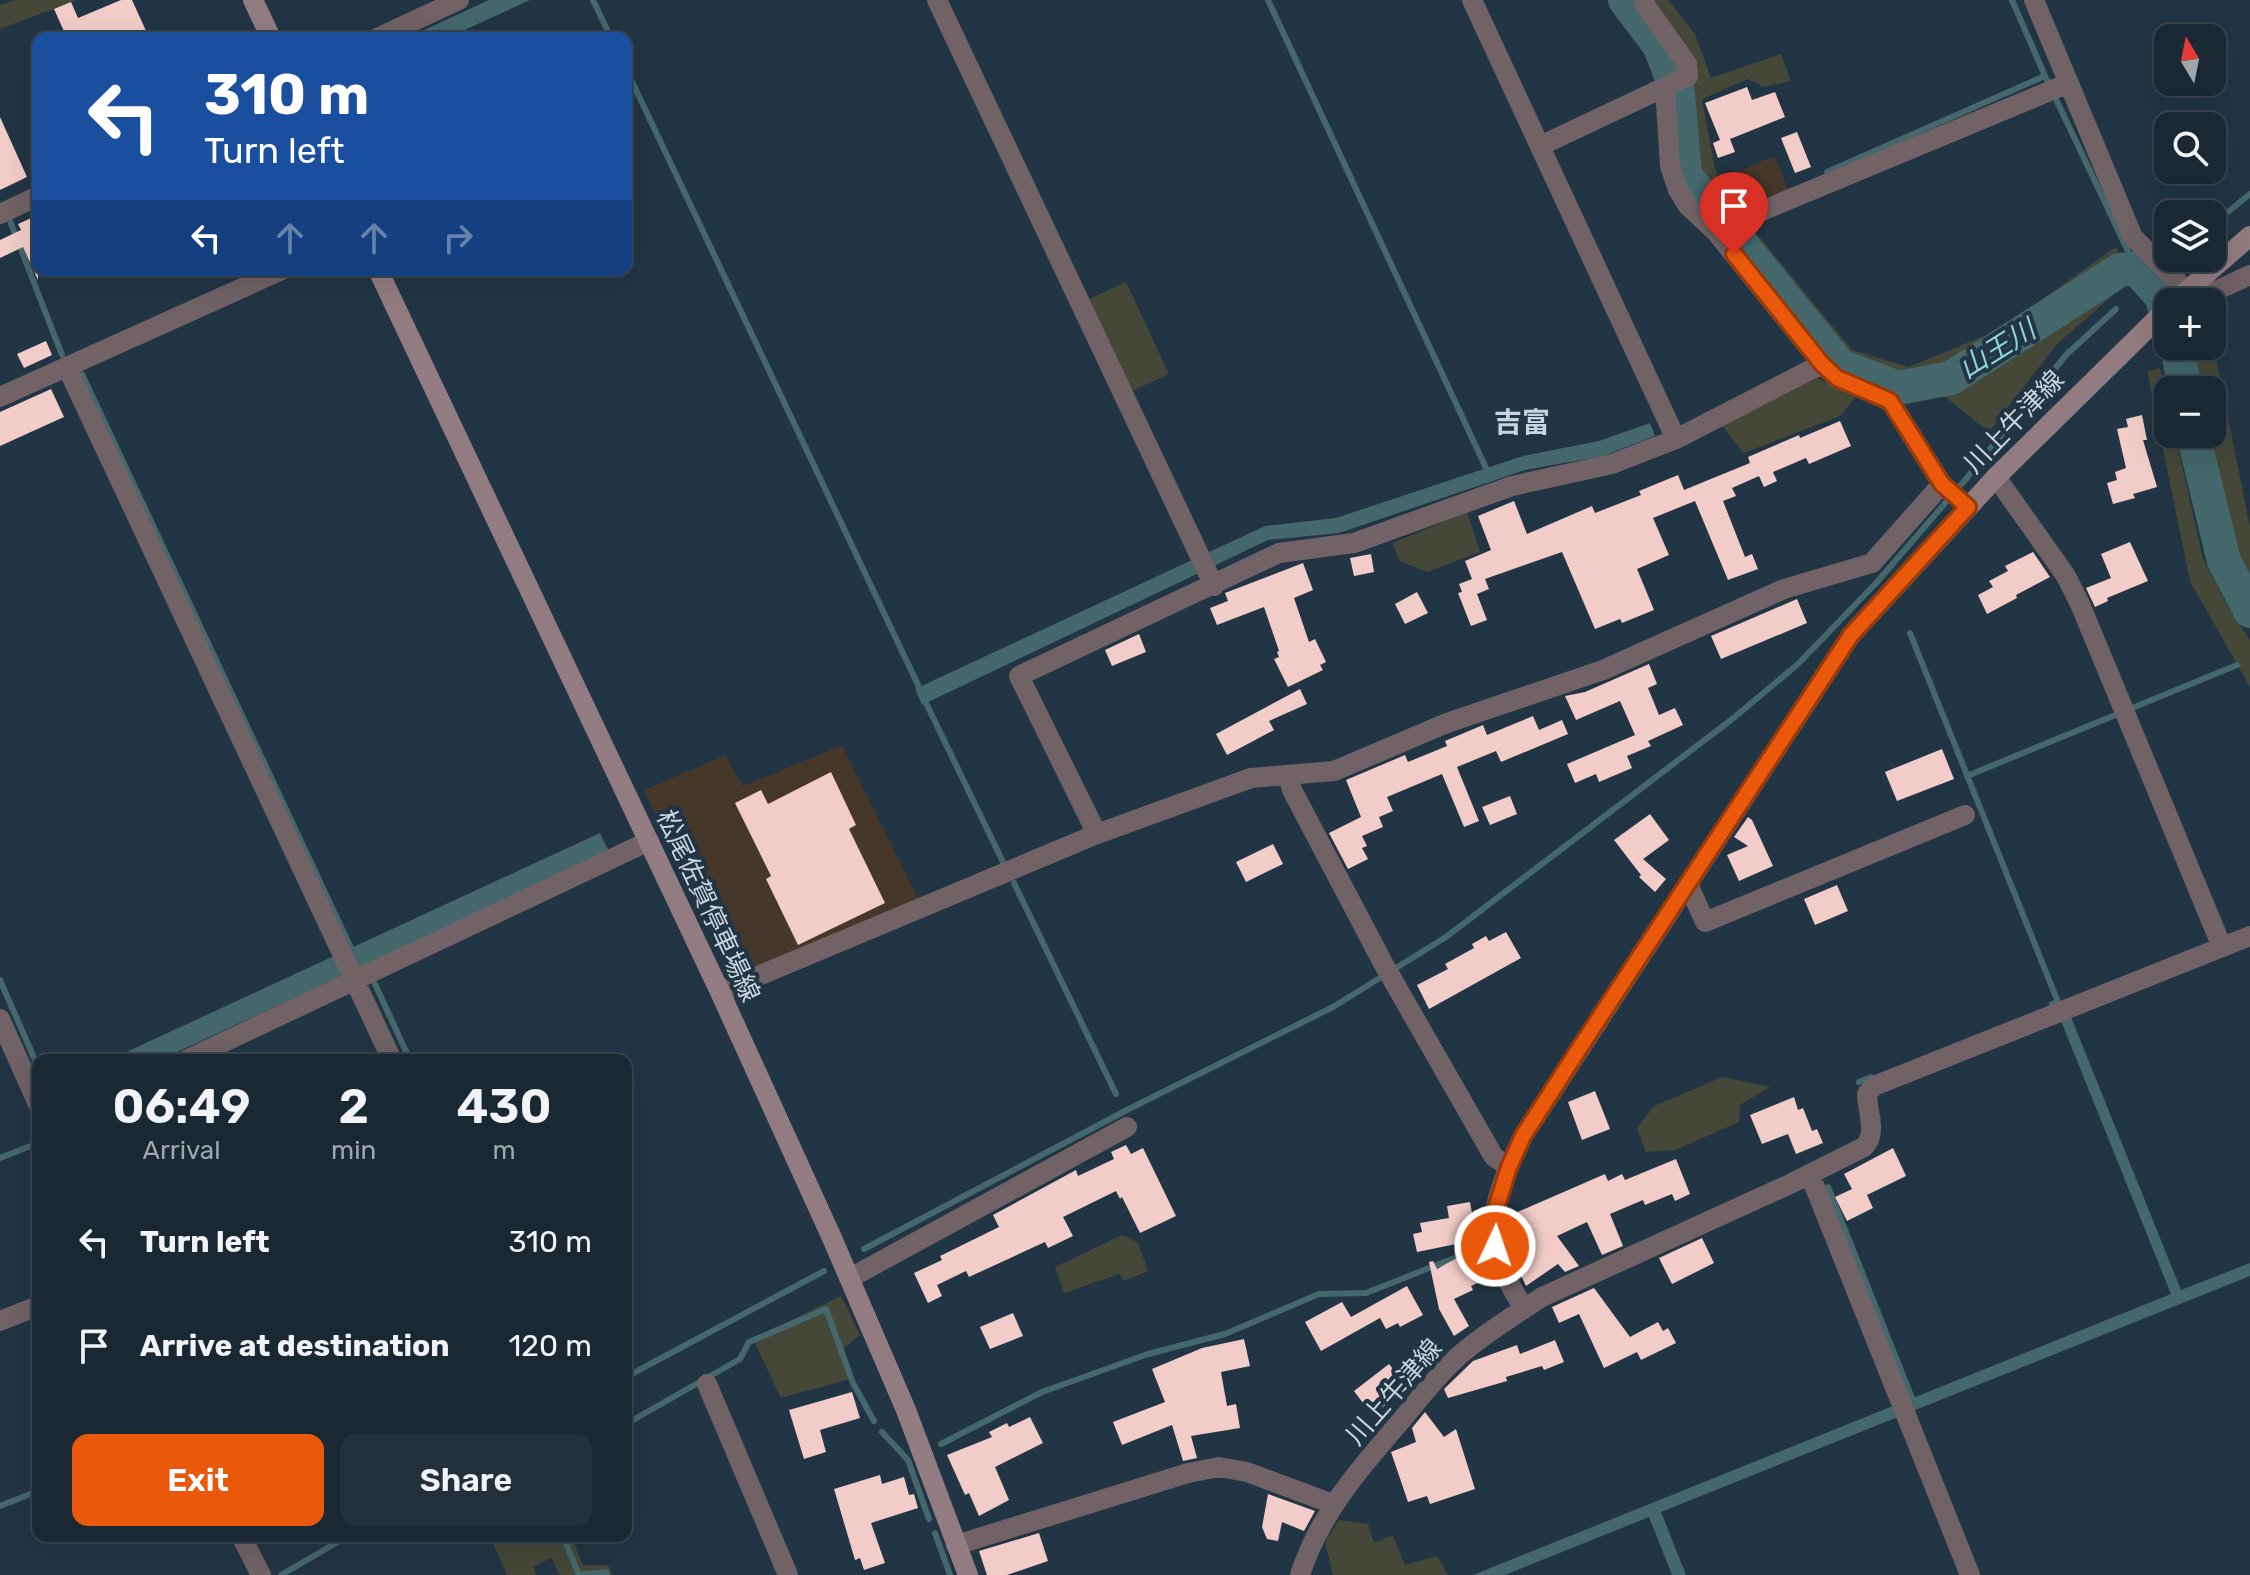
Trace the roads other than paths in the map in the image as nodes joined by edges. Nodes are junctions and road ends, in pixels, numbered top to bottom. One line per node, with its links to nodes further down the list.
1 (253, 0): 7 (main road)
2 (459, 0): 8 (street)
3 (937, 0): 30 (street)
4 (1472, 0): 11 (street)
5 (1645, 0): 10 (street)
6 (2034, 0): 9 (street)
7 (268, 32)
8 (390, 32)
9 (2069, 83): 14 (street); 19 (street)
10 (1665, 87): 11 (street); 23 (street)
11 (1540, 146): 26 (street)
12 (32, 199): 13 (street)
13 (0, 214)
14 (1752, 215)
15 (2250, 236): 20 (main road)
16 (2250, 275): 21 (street)
17 (269, 276): 24 (street)
18 (381, 276): 35 (main road, 松尾佐賀停車場線)
19 (2173, 288)
20 (2190, 288)
21 (2222, 288)
22 (2154, 321): 27 (main road, 川上牛津線)
23 (1822, 364): 26 (street); 28 (street)
24 (67, 367): 25 (street); 39 (street)
25 (0, 397)
26 (1676, 439): 30 (street)
27 (1996, 477): 29 (main road, 川上牛津線); 38 (street)
28 (1942, 484): 29 (street); 32 (street)
29 (1968, 507): 31 (main road, 川上牛津線)
30 (1211, 581): 34 (street)
31 (1851, 635): 36 (street, 川上牛津線)
32 (1288, 775): 34 (street); 46 (street)
33 (1965, 815): 36 (street)
34 (1097, 834): 40 (street)
35 (649, 841): 39 (street); 40 (main road, 松尾佐賀停車場線)
36 (1688, 884): 46 (street, 川上牛津線)
37 (2250, 936): 38 (street)
38 (2222, 947): 47 (street)
39 (353, 979): 42 (street); 43 (street)
40 (720, 992): 48 (main road, 松尾佐賀停車場線)
41 (0, 1019): 44 (street)
42 (198, 1054)
43 (389, 1054)
44 (32, 1091)
45 (1127, 1127): 48 (street)
46 (1509, 1167): 50 (street, 川上牛津線)
47 (1810, 1175): 50 (street); 60 (street)
48 (850, 1278): 55 (main road, 松尾佐賀停車場線)
49 (32, 1308): 51 (street)
50 (1524, 1309): 53 (street, 川上牛津線)
51 (0, 1321)
52 (707, 1384): 57 (street)
53 (1333, 1504): 55 (street); 59 (street, 川上牛津線)
54 (244, 1542): 56 (street)
55 (956, 1545): 58 (main road, 松尾佐賀停車場線)
56 (259, 1572)
57 (788, 1575)
58 (968, 1575)
59 (1300, 1575)
60 (1970, 1575)

